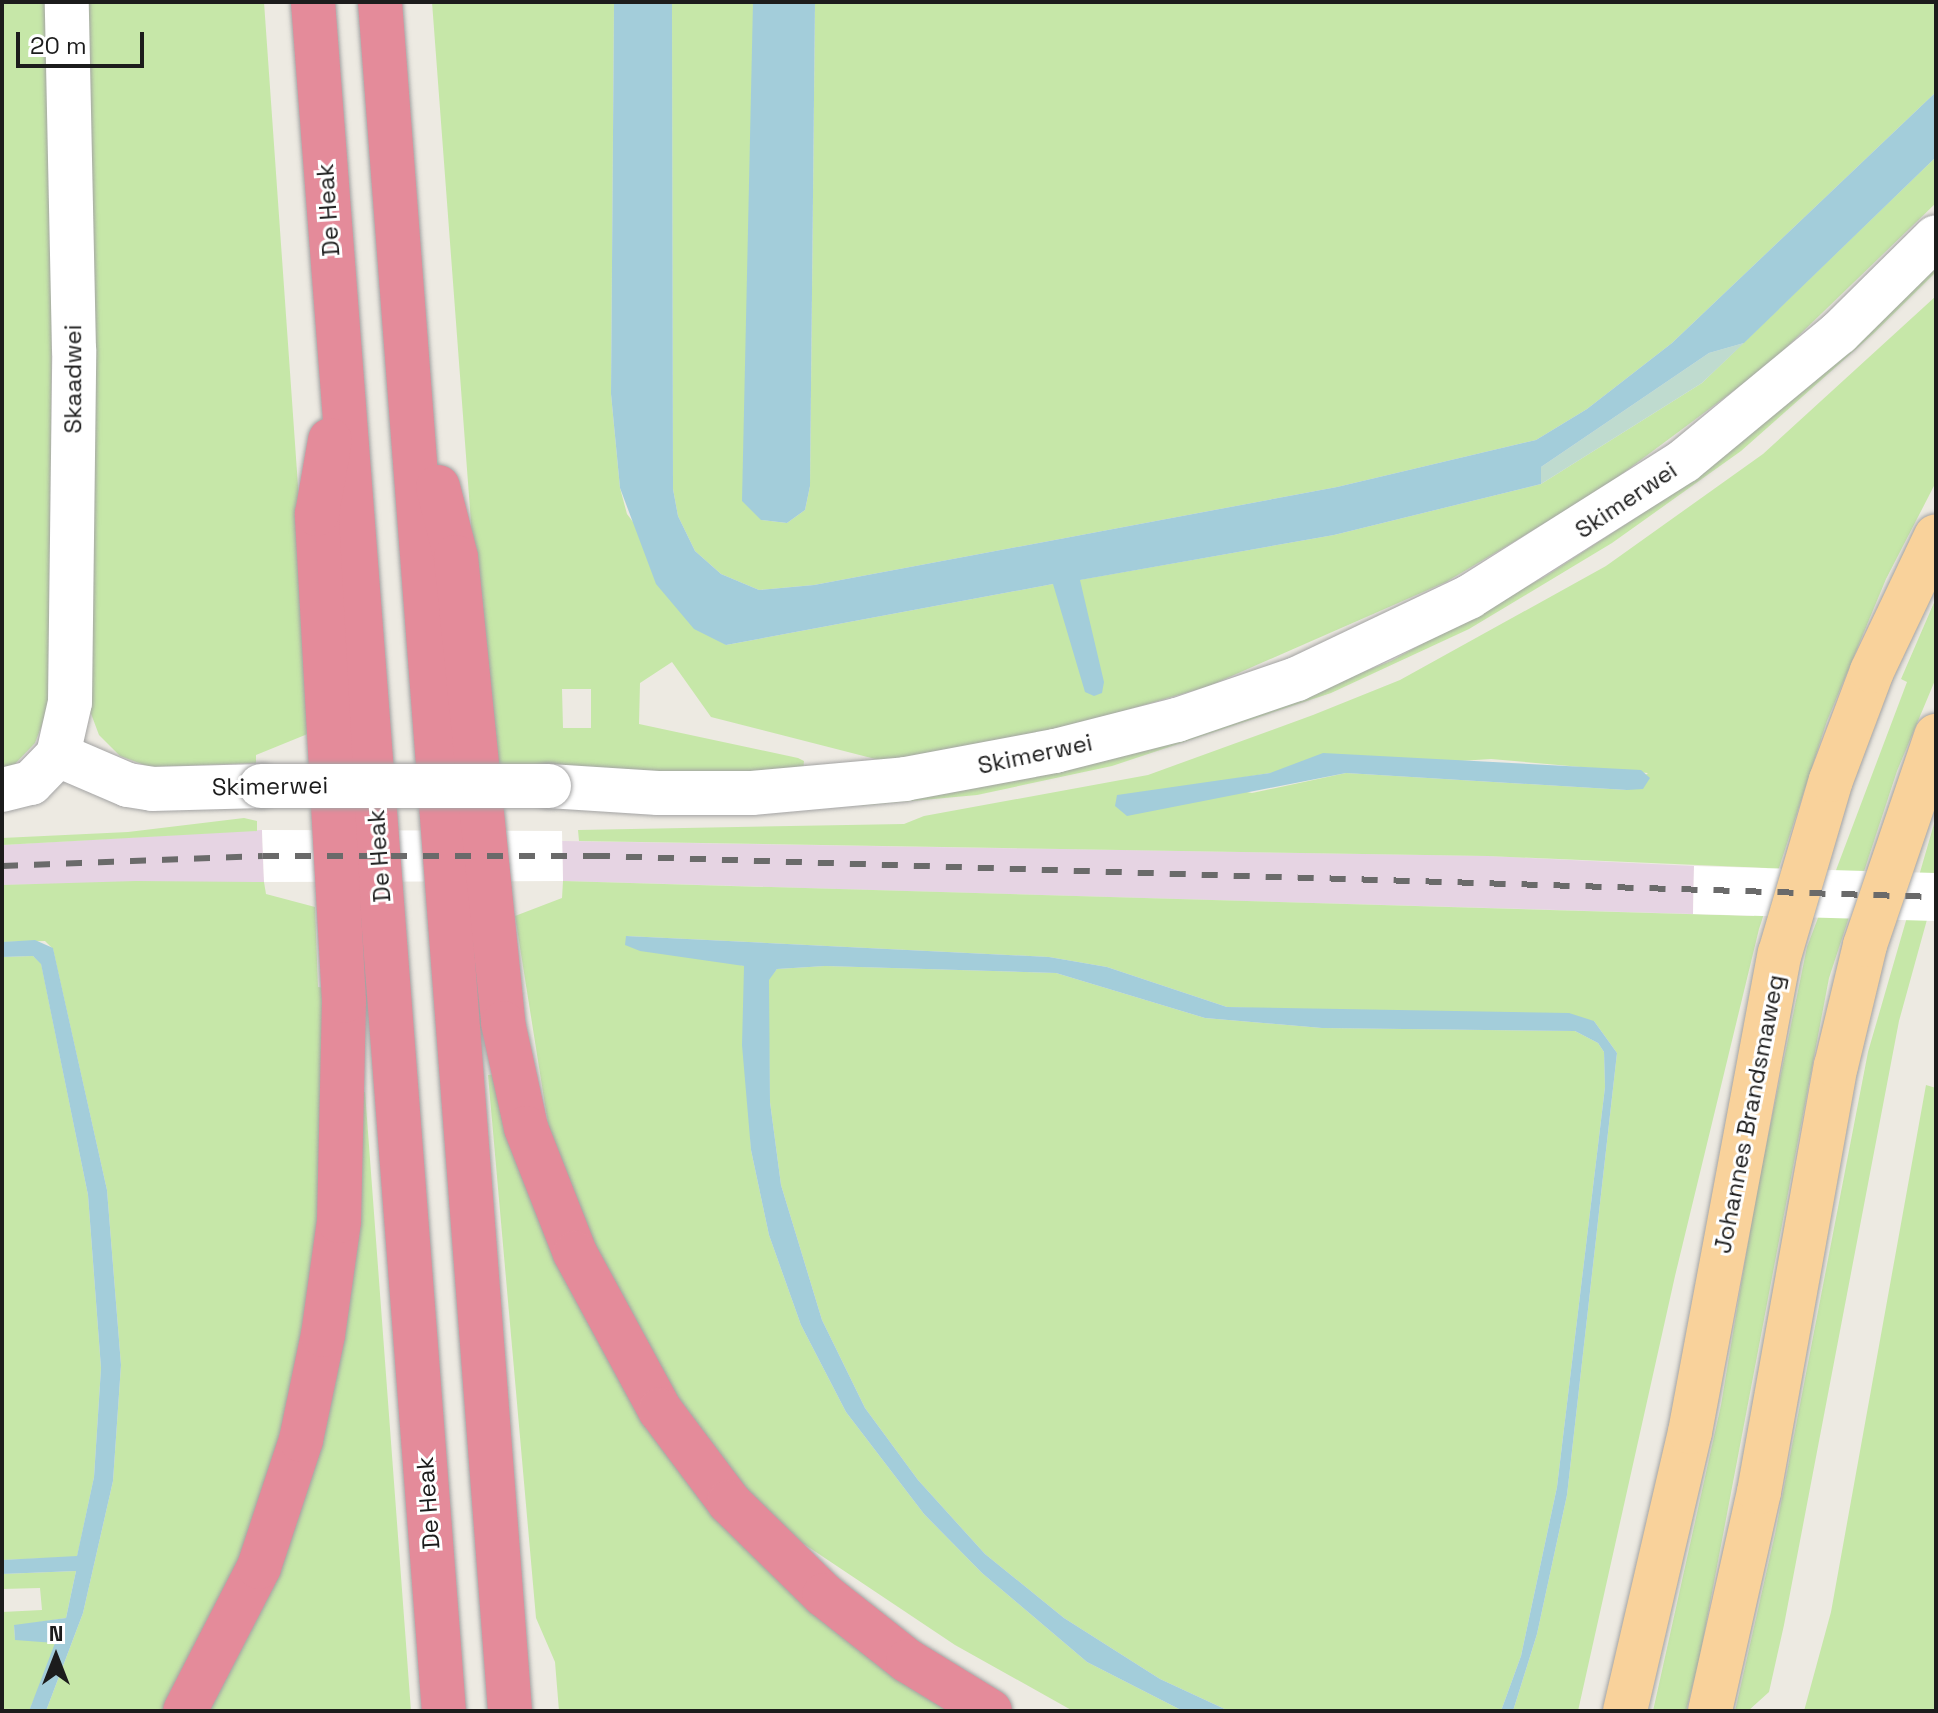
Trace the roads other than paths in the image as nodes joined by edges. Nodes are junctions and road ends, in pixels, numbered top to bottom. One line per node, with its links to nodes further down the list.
1 (67, 2): 9 (street, Skaadwei)
2 (313, 2): 6 (highway, De Heak)
3 (380, 2): 5 (highway)
4 (1936, 237): 9 (street, Skimerwei, bridge)
5 (408, 372): 13 (highway); 14 (highway)
6 (341, 381): 11 (highway); 12 (highway, De Heak)
7 (1936, 536): 15 (main road, Johannes Brandsmaweg)
8 (1936, 736): 16 (main road)
9 (58, 755): 10 (street)
10 (2, 790)
11 (185, 1711)
12 (444, 1711)
13 (510, 1711)
14 (990, 1711)
15 (1625, 1711)
16 (1710, 1711)

